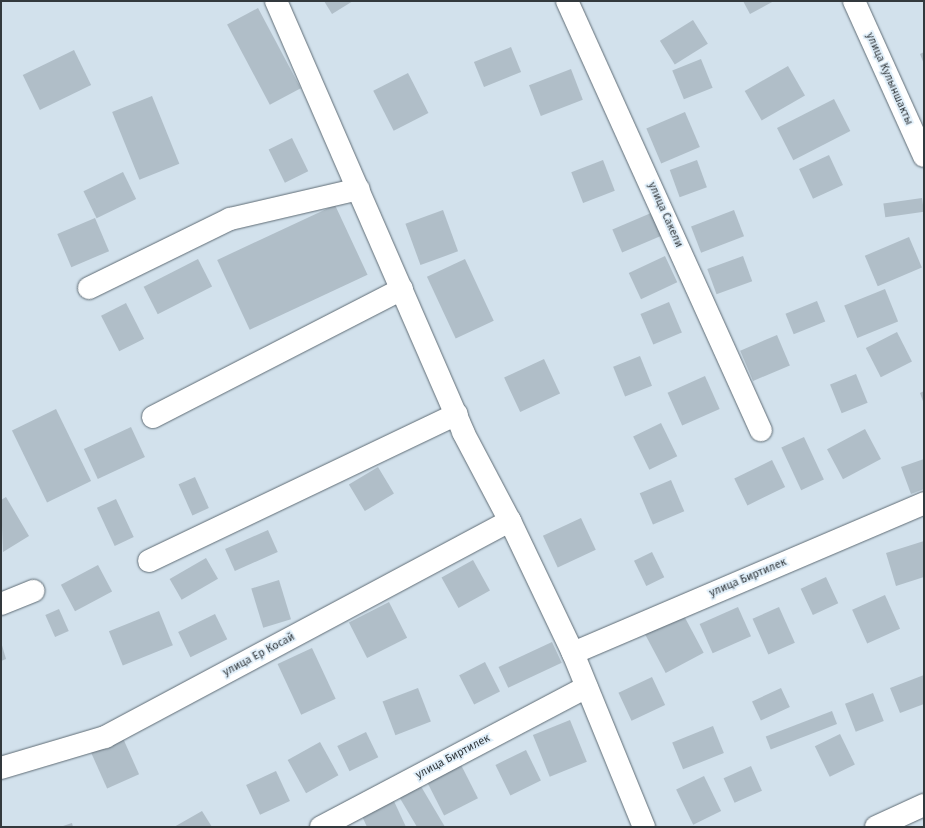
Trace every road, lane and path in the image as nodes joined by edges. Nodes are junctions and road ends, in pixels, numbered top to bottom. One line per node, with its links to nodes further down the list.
1 (276, 1): 5 (street)
2 (567, 1): 10 (street, улица Сакели)
3 (854, 1): 4 (street, улица Кулыншакты)
4 (924, 156)
5 (358, 189): 6 (street); 7 (street)
6 (89, 288)
7 (402, 289): 8 (street); 9 (street)
8 (457, 414): 12 (street); 13 (street)
9 (153, 417)
10 (761, 430)
11 (924, 503): 16 (street, улица Биртилек)
12 (510, 521): 16 (street); 18 (street, улица Ер Косай)
13 (150, 561)
14 (34, 592): 15 (street)
15 (1, 604)
16 (573, 653): 17 (street)
17 (586, 687): 20 (street, улица Биртилек); 21 (street)
18 (1, 768)
19 (924, 805): 22 (street)
20 (321, 827)
21 (644, 827)
22 (876, 827)

